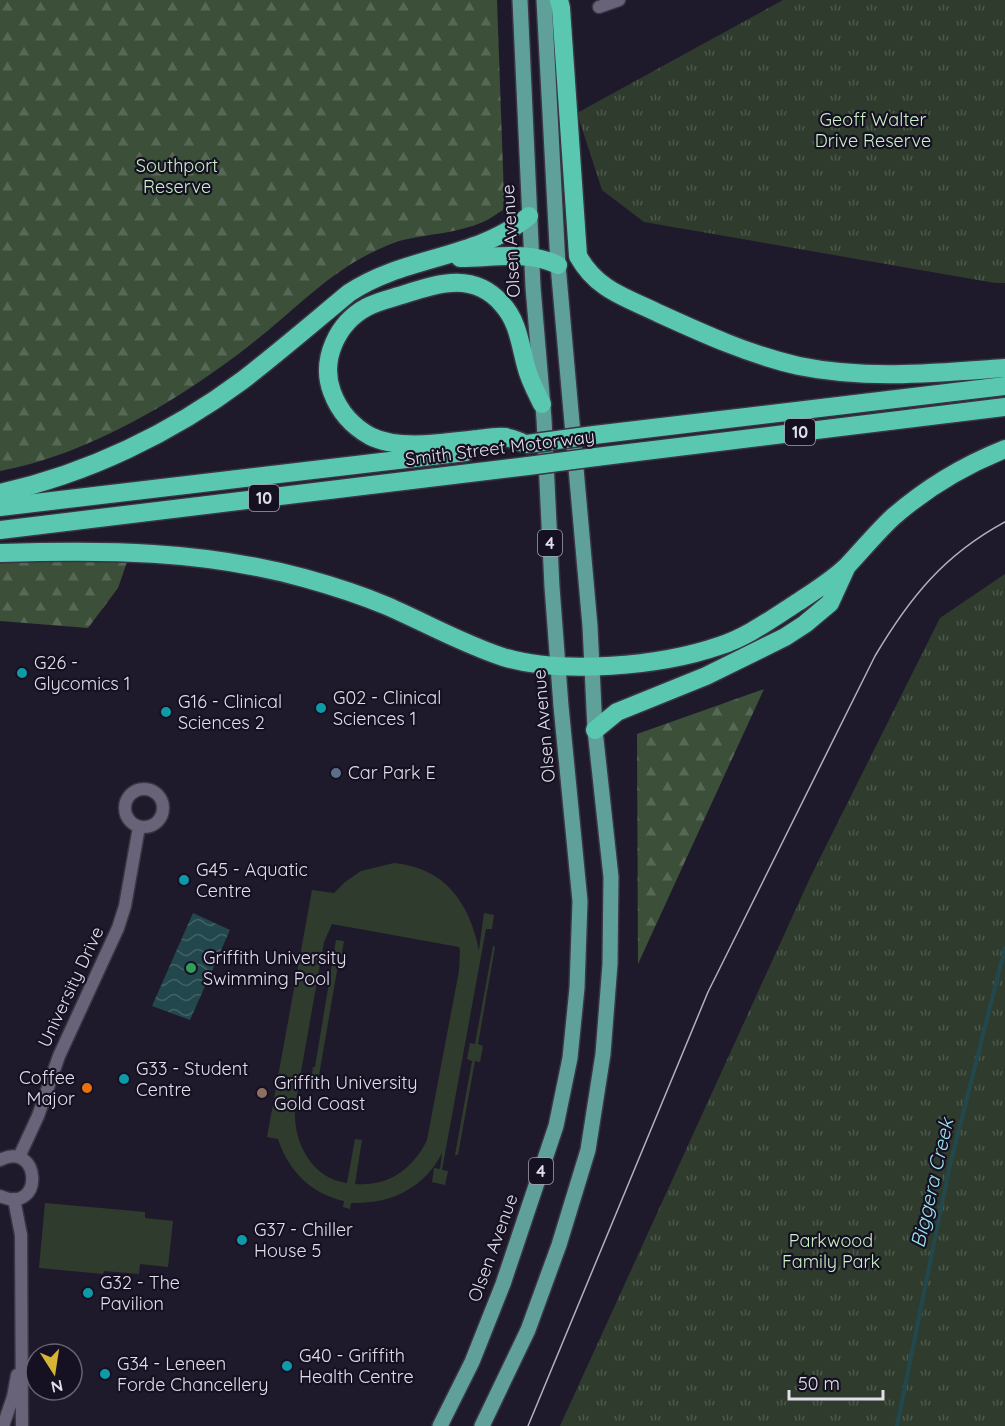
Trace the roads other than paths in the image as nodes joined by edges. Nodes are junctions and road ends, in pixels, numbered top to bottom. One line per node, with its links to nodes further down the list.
1 (520, 0): 6 (main road, Olsen Avenue / 4)
2 (544, 0): 9 (main road, 4)
3 (559, 0): 10 (highway)
4 (619, 0): 5 (street)
5 (599, 7)
6 (529, 216): 7 (main road, Olsen Avenue / 4); 8 (highway)
7 (531, 257): 8 (highway); 9 (highway); 12 (main road, Olsen Avenue / 4)
8 (440, 258): 16 (highway)
9 (558, 265): 21 (main road, 4)
10 (1005, 368)
11 (1005, 386): 14 (highway, Smith Street Motorway / 10, bridge)
12 (542, 404): 14 (highway); 22 (main road, Olsen Avenue / 4)
13 (1005, 407): 18 (highway, Smith Street Motorway / 10, bridge)
14 (527, 444): 17 (highway, Smith Street Motorway / 10)
15 (1005, 449): 20 (highway)
16 (0, 493)
17 (0, 507)
18 (0, 530)
19 (0, 553): 22 (highway)
20 (846, 566): 21 (highway); 23 (highway)
21 (591, 665): 22 (highway); 23 (main road, 4)
22 (558, 666): 32 (main road, Olsen Avenue / 4)
23 (595, 730): 33 (main road, 4)
24 (139, 827): 25 (street, University Drive)
25 (19, 1157): 26 (street); 28 (street)
26 (0, 1160)
27 (0, 1196): 28 (street)
28 (14, 1200): 29 (street)
29 (21, 1354): 30 (street); 31 (street)
30 (3, 1426)
31 (21, 1426)
32 (440, 1426)
33 (482, 1426)

